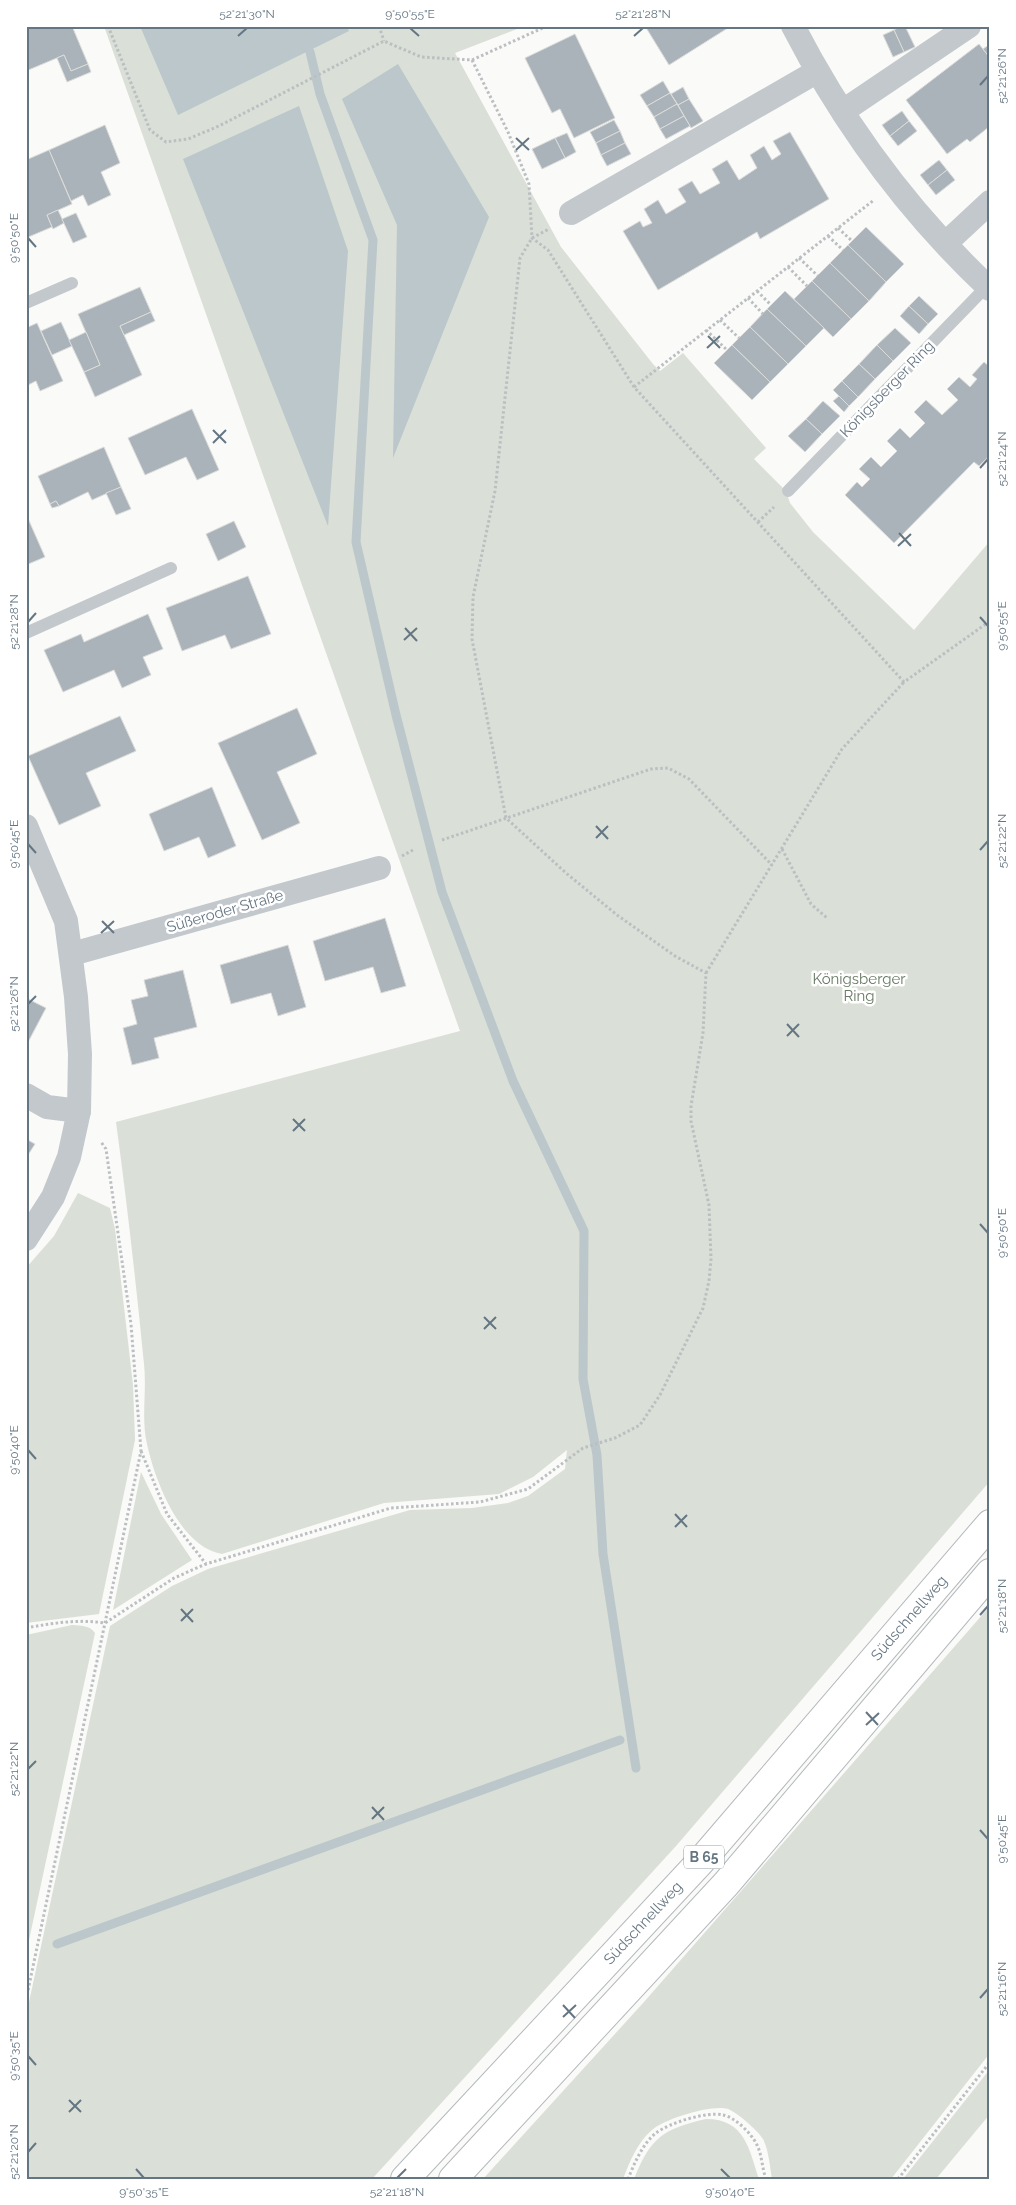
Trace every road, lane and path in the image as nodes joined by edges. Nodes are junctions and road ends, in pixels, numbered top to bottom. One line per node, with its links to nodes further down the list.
1 (108, 26): 6 (path)
2 (379, 26): 6 (path)
3 (547, 26): 7 (path)
4 (793, 26): 8 (street, Königsberger Ring)
5 (969, 26): 9 (street)
6 (384, 41): 7 (path)
7 (472, 60): 15 (path)
8 (816, 72): 9 (street, Königsberger Ring); 12 (street)
9 (843, 111): 10 (street, Königsberger Ring)
10 (894, 184): 13 (path); 17 (street, Königsberger Ring)
11 (990, 202): 17 (street)
12 (571, 213): 15 (path)
13 (838, 228): 14 (path); 16 (path)
14 (828, 236): 18 (path); 19 (path)
15 (532, 238): 34 (path); 40 (path)
16 (852, 241)
17 (946, 243): 24 (street, Königsberger Ring)
18 (843, 250)
19 (799, 258): 20 (path); 21 (path)
20 (788, 267): 23 (path); 25 (path)
21 (818, 276)
22 (72, 283): 27 (lane)
23 (807, 286)
24 (988, 288): 35 (lane, Königsberger Ring)
25 (757, 291): 26 (path); 28 (path)
26 (748, 298): 29 (path); 30 (path)
27 (26, 303)
28 (771, 305)
29 (763, 314)
30 (720, 320): 31 (path); 32 (path)
31 (706, 330): 33 (path); 34 (path)
32 (738, 338)
33 (727, 350)
34 (634, 388): 39 (path)
35 (788, 492)
36 (171, 568): 38 (lane)
37 (990, 621): 39 (path)
38 (26, 633)
39 (904, 682): 43 (path)
40 (506, 818): 42 (path); 44 (path); 48 (path)
41 (26, 826): 47 (street)
42 (442, 840)
43 (782, 849): 44 (path); 46 (path)
44 (772, 865): 48 (path)
45 (379, 868): 47 (street, Süßeroder Straße)
46 (827, 918)
47 (72, 954): 50 (street)
48 (706, 973): 54 (path)
49 (26, 1095): 50 (street)
50 (79, 1111): 51 (street); 52 (path)
51 (26, 1239)
52 (141, 1451): 54 (path); 56 (path)
53 (990, 1524): 60 (highway, Südschnellweg / B 65)
54 (206, 1564): 56 (path)
55 (990, 1573): 61 (highway, B 65)
56 (105, 1624): 57 (path); 58 (path)
57 (26, 1628)
58 (26, 2000)
59 (990, 2062): 64 (path)
60 (405, 2179)
61 (453, 2179)
62 (628, 2179): 63 (path)
63 (766, 2179)
64 (898, 2179)

